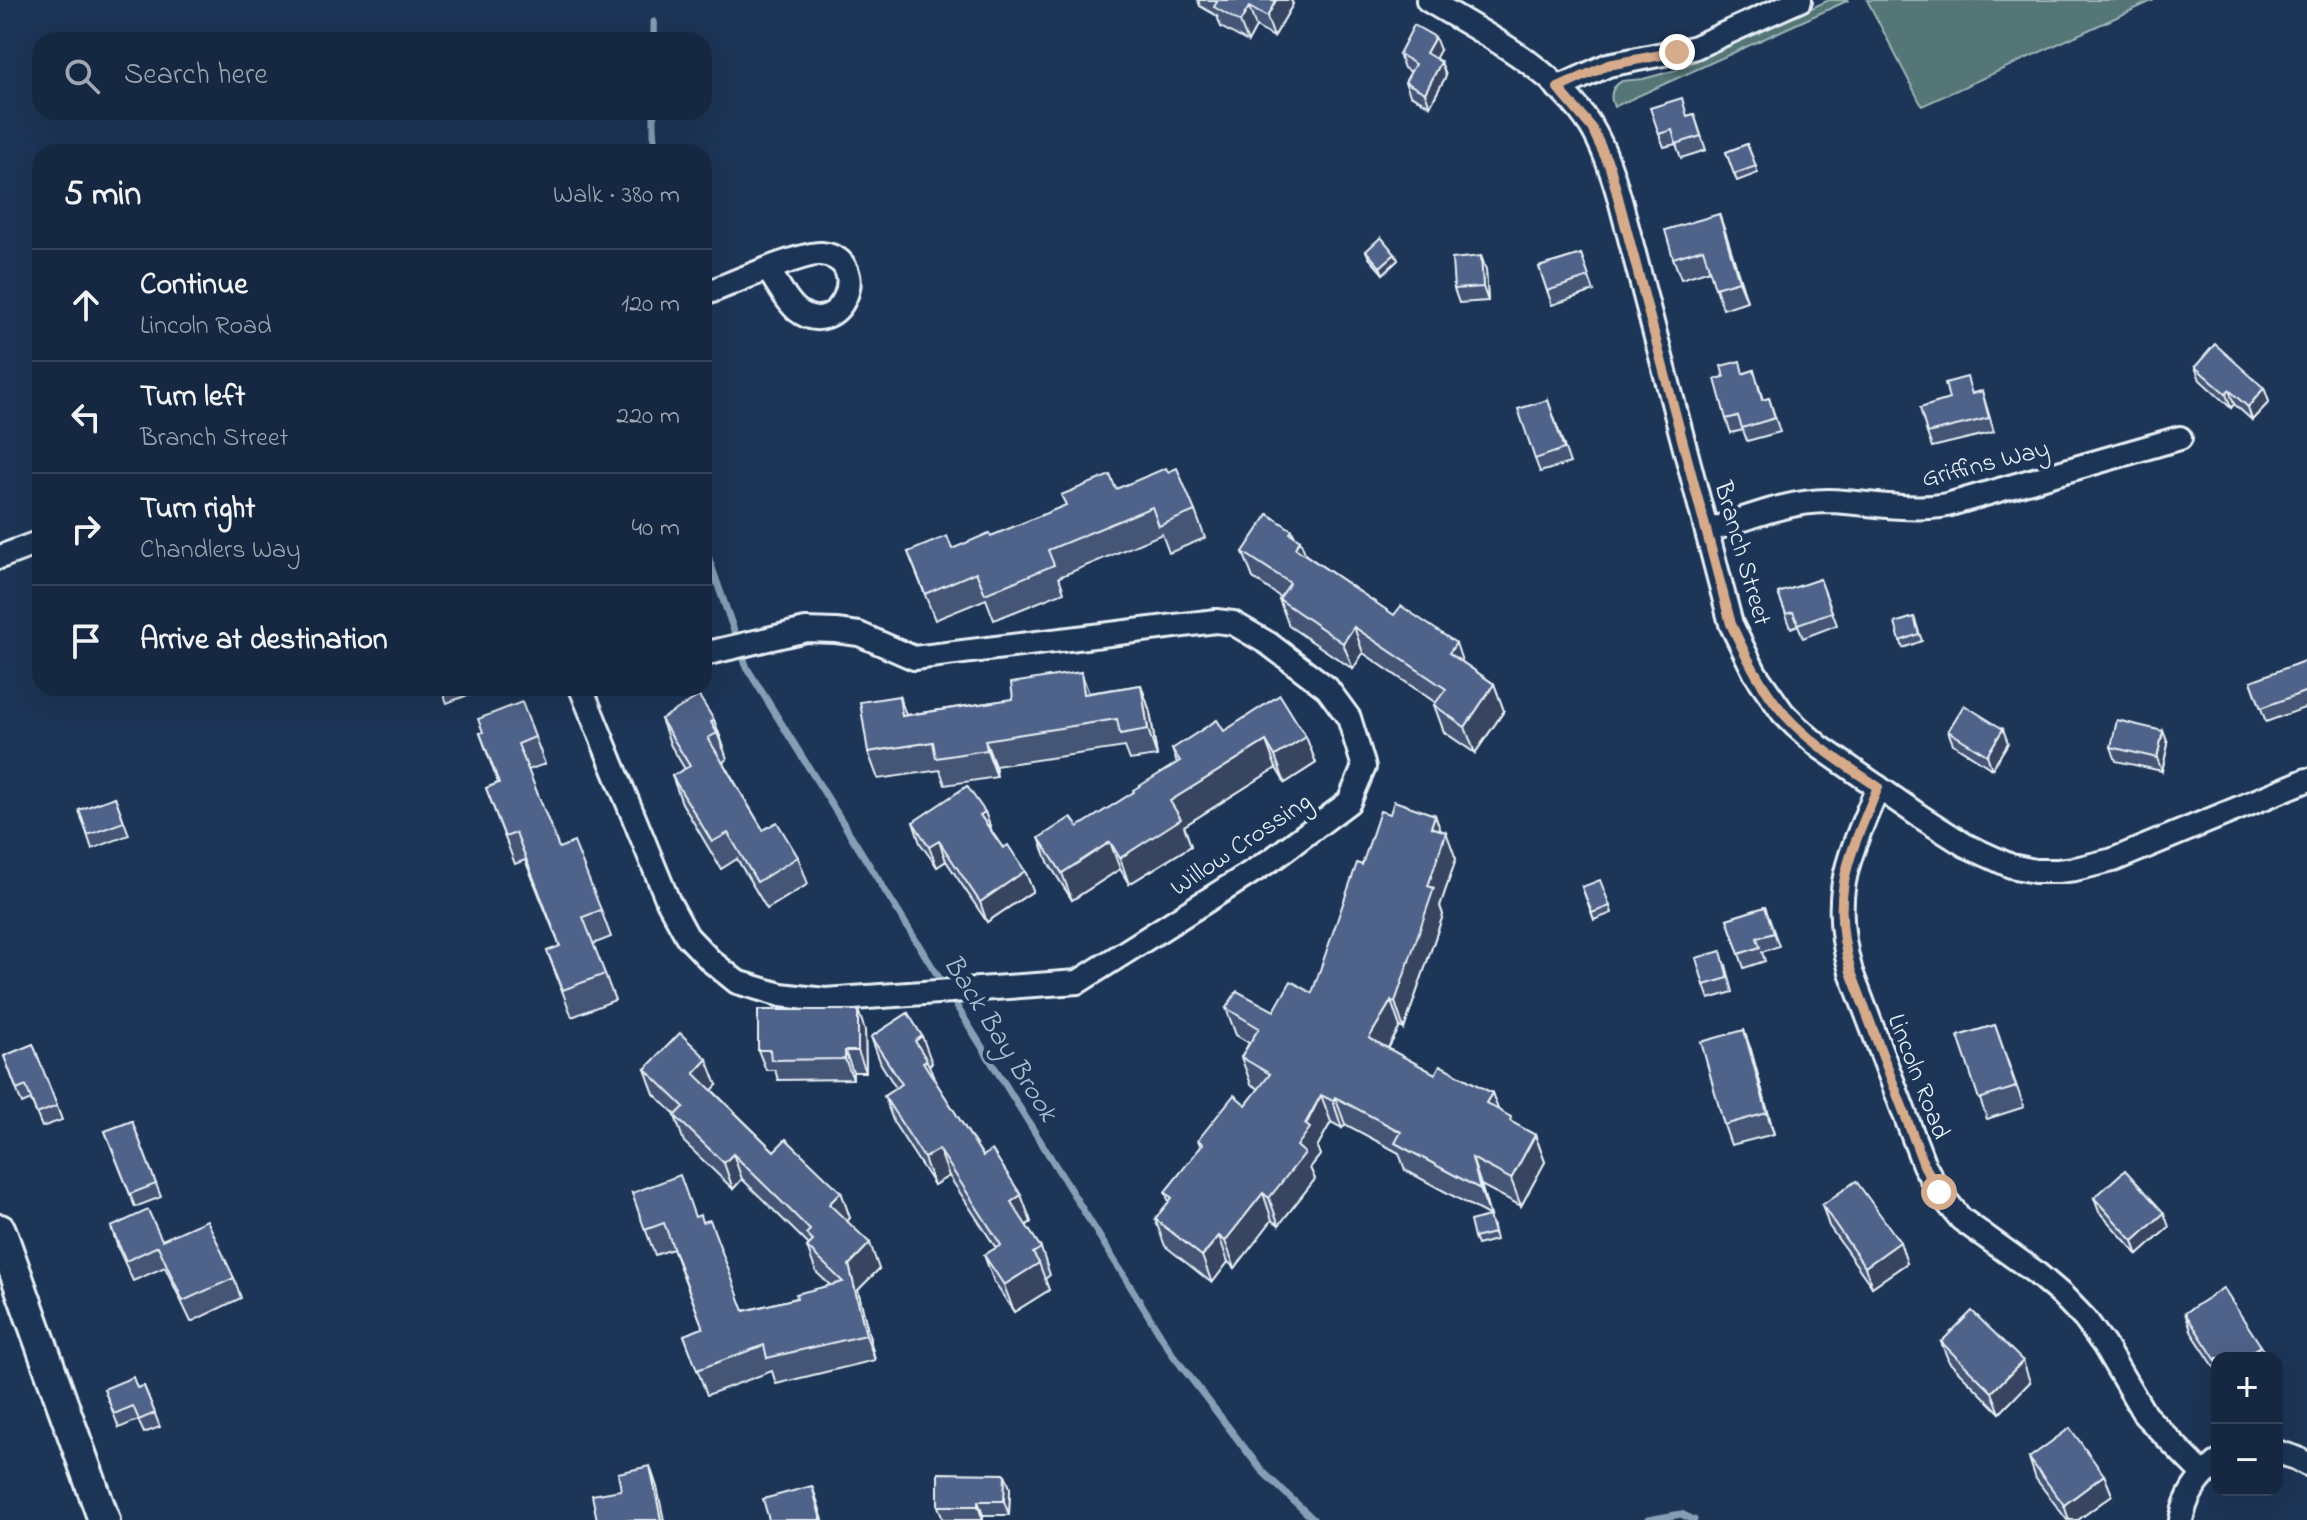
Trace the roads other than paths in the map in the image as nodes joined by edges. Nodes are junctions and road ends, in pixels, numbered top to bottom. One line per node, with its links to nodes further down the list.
1 (1428, 0): 3 (street, Branch Street)
2 (1800, 0): 3 (street)
3 (1558, 88): 7 (street, Branch Street)
4 (768, 270): 5 (street)
5 (712, 291)
6 (2180, 438): 7 (street, Griffins Way)
7 (1707, 531): 13 (street, Branch Street)
8 (32, 545): 9 (street)
9 (0, 557)
10 (715, 652): 11 (street, Willow Crossing)
11 (584, 696)
12 (2307, 780): 13 (street, Branch Street)
13 (1878, 787): 17 (street, Lincoln Road)
14 (0, 1230): 18 (main road)
15 (2283, 1454): 16 (street)
16 (2307, 1464)
17 (2210, 1469): 19 (street, Lincoln Road)
18 (104, 1520)
19 (2181, 1520)

